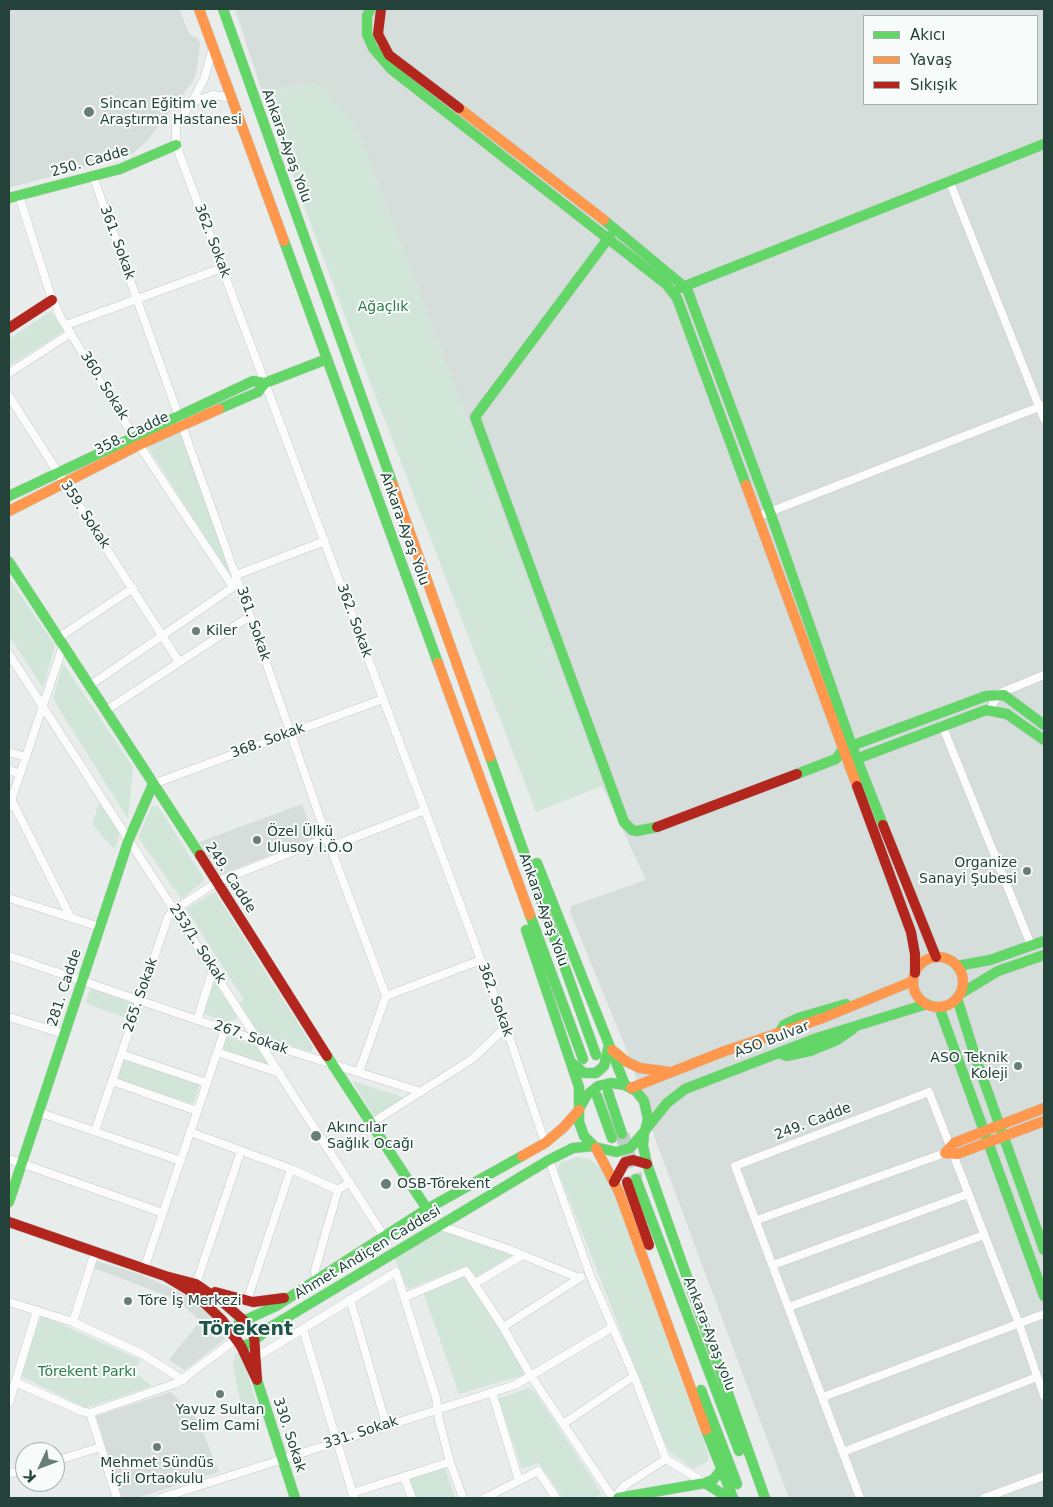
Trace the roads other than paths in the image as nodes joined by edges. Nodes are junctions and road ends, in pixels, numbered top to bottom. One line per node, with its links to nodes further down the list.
1 (199, 9): 5 (main road, Ankara-Ayaş Yolu)
2 (223, 9): 68 (main road, Ankara-Ayaş Yolu)
3 (370, 9): 14 (main road)
4 (381, 9): 13 (main road)
5 (213, 46): 6 (main road, Ankara-Ayaş Yolu); 7 (street, 362. Sokak)
6 (232, 98): 7 (street); 23 (main road, Ankara-Ayaş Yolu)
7 (192, 102): 9 (street, 362. Sokak)
8 (1044, 144): 11 (main road)
9 (176, 145): 10 (main road, 250. Cadde); 15 (street, 362. Sokak)
10 (93, 176): 12 (main road, 250. Cadde); 18 (street, 361. Sokak)
11 (949, 180): 16 (main road); 27 (street)
12 (14, 197): 19 (street, 360. Sokak)
13 (616, 229): 14 (main road); 16 (main road)
14 (608, 240): 17 (main road); 63 (main road)
15 (222, 268): 18 (street); 25 (street, 362. Sokak)
16 (684, 285): 17 (main road); 37 (main road)
17 (674, 293): 38 (main road)
18 (137, 299): 20 (street); 28 (street, 361. Sokak)
19 (52, 300): 20 (street, 360. Sokak); 21 (main road)
20 (66, 325): 22 (street, 360. Sokak)
21 (9, 328)
22 (71, 333): 24 (street); 31 (street, 360. Sokak)
23 (327, 359): 25 (main road, 358. Cadde); 69 (main road, Ankara-Ayaş Yolu)
24 (9, 373)
25 (265, 382): 28 (main road, 358. Cadde); 30 (main road, 358. Cadde); 39 (street, 362. Sokak)
26 (9, 396): 33 (street, 359. Sokak)
27 (1042, 406): 29 (street); 37 (street)
28 (178, 414): 30 (street, 361. Sokak); 31 (main road, 358. Cadde)
29 (1044, 419)
30 (183, 425): 32 (main road, 358. Cadde); 41 (street, 361. Sokak)
31 (134, 435): 32 (street, 360. Sokak); 33 (main road, 358. Cadde)
32 (139, 445): 34 (main road, 358. Cadde); 42 (street, 360. Sokak)
33 (58, 472): 34 (street, 359. Sokak); 35 (main road, 358. Cadde)
34 (64, 483): 36 (main road, 358. Cadde); 43 (street, 359. Sokak)
35 (9, 496)
36 (9, 511)
37 (770, 512): 38 (street); 60 (main road)
38 (759, 516): 60 (main road)
39 (325, 542): 41 (street); 52 (street, 362. Sokak)
40 (9, 562): 46 (main road, 249. Cadde)
41 (236, 575): 42 (street, 361. Sokak)
42 (236, 585): 44 (street, 361. Sokak); 45 (street)
43 (133, 588): 45 (street, 359. Sokak); 46 (street)
44 (250, 616): 48 (street); 58 (street, 361. Sokak)
45 (162, 635): 48 (street, 359. Sokak); 50 (street)
46 (60, 642): 50 (main road, 249. Cadde); 53 (street)
47 (9, 654): 53 (street, 253/1. Sokak)
48 (179, 662): 55 (street)
49 (1044, 675): 51 (street)
50 (89, 686): 55 (main road, 249. Cadde)
51 (998, 694): 54 (street); 57 (main road); 60 (main road)
52 (383, 699): 58 (street, 368. Sokak); 71 (street, 362. Sokak)
53 (43, 706): 62 (street); 73 (street, 253/1. Sokak)
54 (990, 710): 56 (main road); 59 (main road)
55 (105, 711): 67 (main road, 249. Cadde)
56 (942, 725): 64 (main road); 81 (street)
57 (1044, 725)
58 (289, 734): 67 (street, 368. Sokak); 72 (street, 361. Sokak)
59 (1044, 740)
60 (847, 747): 63 (main road); 64 (main road)
61 (9, 752): 62 (street)
62 (26, 757): 66 (street)
63 (836, 759): 64 (main road)
64 (852, 760): 84 (main road); 88 (main road)
65 (9, 770): 66 (street)
66 (20, 774): 70 (street)
67 (153, 784): 73 (main road, 281. Cadde); 75 (main road, 249. Cadde)
68 (504, 797): 101 (main road); 104 (main road, Ankara-Ayaş Yolu)
69 (487, 798): 105 (main road, Ankara-Ayaş Yolu); 106 (main road)
70 (10, 803): 78 (street)
71 (425, 810): 74 (street); 85 (street, 362. Sokak)
72 (327, 838): 74 (street, 361. Sokak); 75 (street, 265. Sokak)
73 (129, 839): 77 (street, 253/1. Sokak); 79 (main road, 281. Cadde)
74 (330, 847): 90 (street, 361. Sokak)
75 (217, 882): 77 (street, 265. Sokak); 107 (main road, 249. Cadde)
76 (9, 898): 78 (street)
77 (174, 910): 87 (street, 253/1. Sokak); 92 (street, 265. Sokak)
78 (71, 918): 79 (street)
79 (100, 927): 89 (main road, 281. Cadde)
80 (1044, 941): 81 (main road)
81 (1031, 946): 86 (main road)
82 (1044, 954): 91 (main road)
83 (9, 956): 89 (street, 267. Sokak)
84 (936, 957): 86 (main road); 88 (main road)
85 (481, 960): 90 (street); 97 (street, 362. Sokak)
86 (957, 966): 91 (main road)
87 (213, 970): 96 (street); 100 (street, 253/1. Sokak)
88 (914, 977): 93 (main road); 109 (main road, ASO Bulvar)
89 (82, 980): 92 (street, 267. Sokak); 99 (main road, 281. Cadde)
90 (386, 996): 108 (street)
91 (959, 996): 94 (main road); 123 (main road)
92 (139, 1000): 96 (street, 267. Sokak); 103 (street, 265. Sokak)
93 (927, 1004): 94 (main road); 126 (main road, ASO Bulvar)
94 (939, 1007): 127 (main road)
95 (9, 1017): 99 (street)
96 (197, 1020): 98 (street, 267. Sokak)
97 (506, 1027): 114 (street); 132 (street, 362. Sokak)
98 (225, 1029): 100 (street, 267. Sokak); 102 (street)
99 (64, 1034): 120 (main road, 281. Cadde)
100 (259, 1041): 107 (street, 267. Sokak); 110 (street, 253/1. Sokak)
101 (610, 1047): 106 (main road); 109 (main road); 113 (main road)
102 (217, 1052): 110 (street); 112 (street)
103 (121, 1054): 111 (street, 265. Sokak); 112 (street)
104 (596, 1055)
105 (583, 1059)
106 (572, 1063): 117 (main road)
107 (334, 1065): 108 (street, 267. Sokak); 122 (main road, 249. Cadde)
108 (359, 1072): 114 (street, 267. Sokak)
109 (670, 1072): 113 (main road, ASO Bulvar)
110 (280, 1073): 142 (street, 253/1. Sokak)
111 (112, 1081): 119 (street); 124 (street, 265. Sokak)
112 (207, 1083): 119 (street)
113 (628, 1086): 117 (main road); 126 (main road)
114 (421, 1092): 122 (street)
115 (608, 1092): 128 (main road)
116 (597, 1096): 130 (main road)
117 (580, 1108): 132 (main road, Ahmet Andiçen Caddesi); 133 (main road)
118 (1044, 1108): 123 (main road)
119 (198, 1110): 125 (street)
120 (38, 1112): 124 (street); 139 (main road, 281. Cadde)
121 (1044, 1121): 129 (main road)
122 (370, 1124): 147 (main road, 249. Cadde)
123 (999, 1126): 127 (main road); 129 (main road)
124 (95, 1132): 138 (street)
125 (190, 1132): 134 (street); 138 (street)
126 (644, 1132): 133 (main road); 140 (main road)
127 (983, 1132): 131 (main road); 135 (main road)
128 (622, 1134)
129 (1003, 1137): 131 (main road); 154 (main road)
130 (612, 1138)
131 (987, 1142): 135 (main road); 166 (main road)
132 (544, 1143): 147 (main road, Ahmet Andiçen Caddesi)
133 (595, 1147): 137 (main road, Ahmet Andiçen Caddesi); 143 (main road)
134 (241, 1151): 141 (street); 163 (street)
135 (949, 1151): 145 (street, 249. Cadde); 149 (street); 149 (street, 249. Cadde)
136 (9, 1160): 139 (street)
137 (549, 1160): 151 (main road, Ahmet Andiçen Caddesi); 159 (street)
138 (180, 1161): 148 (street)
139 (21, 1164): 146 (main road, 281. Cadde); 148 (street)
140 (647, 1164): 143 (main road); 222 (main road)
141 (291, 1170): 144 (street); 169 (street)
142 (350, 1182): 144 (street); 153 (street, 253/1. Sokak)
143 (614, 1182): 204 (main road)
144 (338, 1190): 162 (street)
145 (968, 1194): 152 (street, 249. Cadde); 157 (street)
146 (9, 1202)
147 (427, 1209): 153 (main road, Ahmet Andiçen Caddesi)
148 (163, 1213): 158 (street)
149 (757, 1220): 157 (street, 249. Cadde)
150 (9, 1222): 155 (main road)
151 (438, 1226): 156 (street); 180 (main road, Ahmet Andiçen Caddesi)
152 (984, 1235): 171 (street); 176 (street, 249. Cadde)
153 (384, 1236): 162 (main road, Ahmet Andiçen Caddesi)
154 (1044, 1250)
155 (95, 1252): 158 (main road); 174 (street)
156 (522, 1255): 161 (street); 164 (street)
157 (774, 1265): 171 (street, 249. Cadde)
158 (144, 1269): 160 (main road)
159 (590, 1275): 161 (street); 178 (street)
160 (165, 1276): 163 (main road); 181 (main road)
161 (579, 1278): 177 (street)
162 (316, 1280): 167 (main road, Ahmet Andiçen Caddesi)
163 (196, 1284): 169 (main road); 175 (main road)
164 (474, 1284): 165 (street); 177 (street)
165 (405, 1296): 168 (street); 193 (street)
166 (1044, 1296)
167 (288, 1298): 169 (main road); 175 (main road, Ahmet Andiçen Caddesi)
168 (350, 1300): 179 (street); 195 (street)
169 (246, 1301)
170 (9, 1302): 172 (street)
171 (789, 1307): 191 (street, 249. Cadde)
172 (38, 1310): 174 (street); 188 (street)
173 (1044, 1314): 176 (street)
174 (73, 1322): 186 (street)
175 (245, 1322): 180 (main road); 181 (main road)
176 (1019, 1324): 185 (street, 249. Cadde); 191 (street)
177 (503, 1327): 183 (street)
178 (613, 1327): 183 (street, 331. Sokak); 184 (street)
179 (302, 1328): 182 (street); 197 (street)
180 (255, 1338): 181 (main road); 182 (main road, 330. Sokak)
181 (236, 1339): 186 (street); 187 (main road, 330. Sokak)
182 (255, 1358): 187 (main road, 330. Sokak)
183 (531, 1376): 189 (street, 331. Sokak); 196 (street)
184 (634, 1376): 196 (street); 201 (street)
185 (1037, 1377): 190 (street, 249. Cadde); 199 (street)
186 (183, 1380): 194 (street)
187 (257, 1380): 202 (main road, 330. Sokak)
188 (16, 1382): 192 (street); 194 (street)
189 (492, 1392): 193 (street, 331. Sokak); 207 (street)
190 (1044, 1396)
191 (823, 1397): 199 (street, 249. Cadde)
192 (9, 1403)
193 (439, 1408): 195 (street, 331. Sokak); 203 (street)
194 (90, 1412): 198 (street)
195 (386, 1424): 197 (street, 331. Sokak)
196 (563, 1424): 217 (street)
197 (335, 1441): 202 (street, 331. Sokak); 209 (street)
198 (101, 1447): 200 (street); 211 (street)
199 (843, 1452): 223 (street, 249. Cadde)
200 (65, 1458)
201 (666, 1458): 208 (street); 217 (street)
202 (282, 1459): 210 (street, 331. Sokak); 212 (main road, 330. Sokak)
203 (450, 1462): 206 (street); 214 (street)
204 (721, 1470): 208 (main road); 219 (main road)
205 (1044, 1476): 224 (street)
206 (404, 1477): 209 (street); 213 (street)
207 (519, 1481): 215 (street); 216 (street)
208 (705, 1483): 217 (main road); 218 (main road)
209 (353, 1496)
210 (167, 1497)
211 (117, 1498)
212 (295, 1498)
213 (412, 1498)
214 (462, 1498)
215 (485, 1498)
216 (556, 1498)
217 (615, 1498)
218 (729, 1498)
219 (733, 1498)
220 (742, 1498): 221 (main road, Ankara-Ayaş yolu)
221 (757, 1498)
222 (765, 1498)
223 (860, 1498)
224 (984, 1498)

